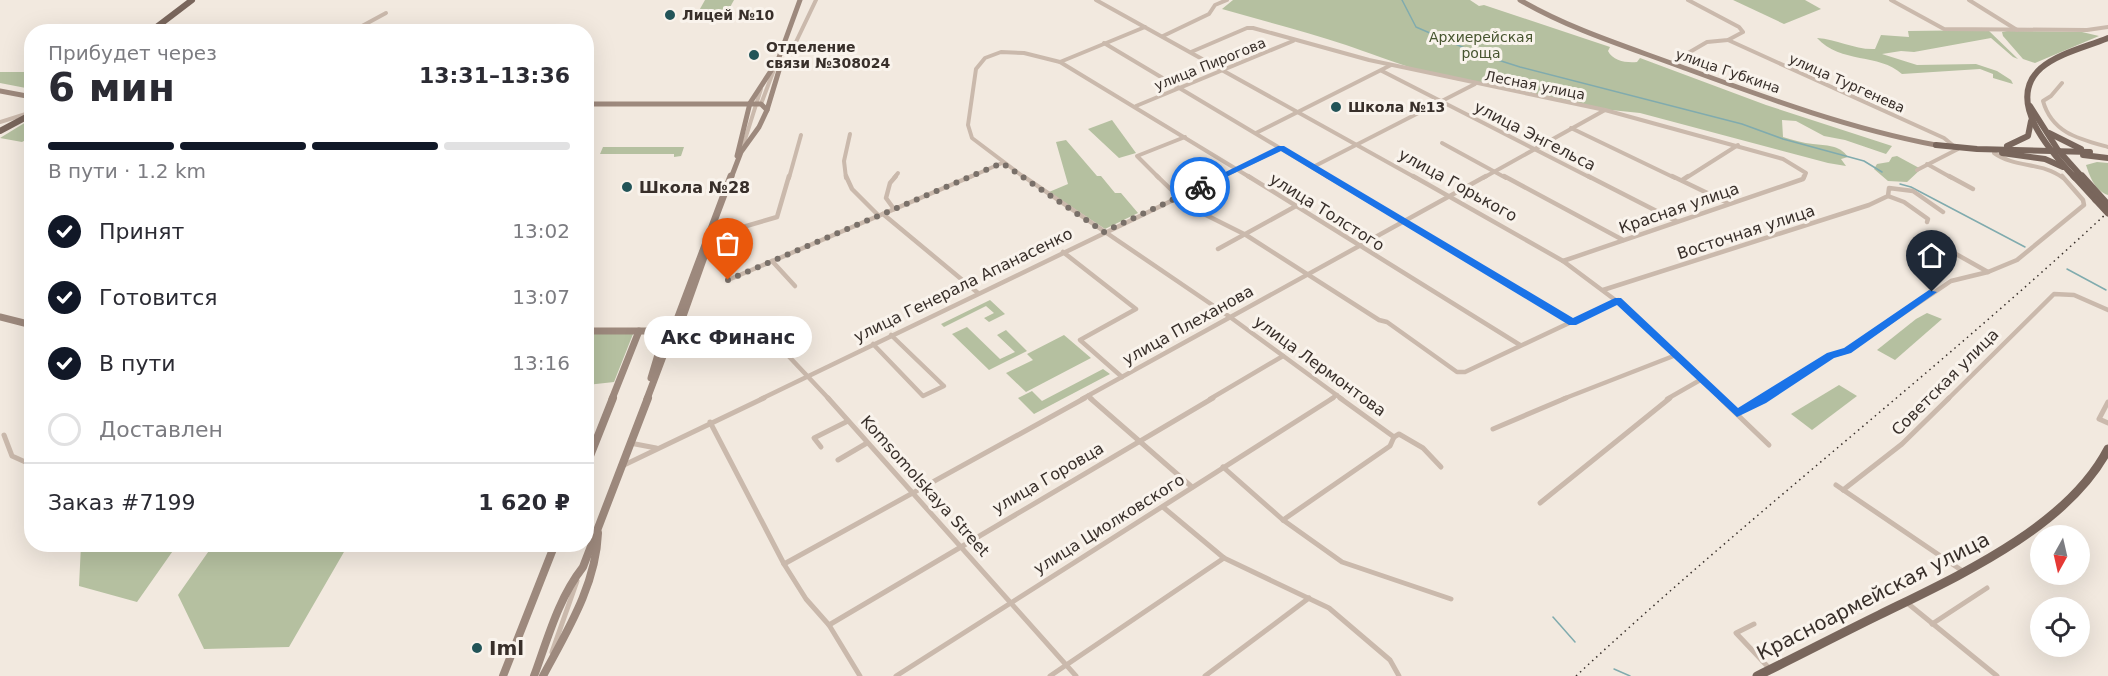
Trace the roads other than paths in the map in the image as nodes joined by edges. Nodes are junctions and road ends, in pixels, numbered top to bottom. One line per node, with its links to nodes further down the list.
1 (192, 0): 11 (main road)
2 (800, 0): 21 (main road)
3 (816, 0): 21 (street)
4 (1096, 0): 13 (street, улица Горького)
5 (1227, 0): 16 (street)
6 (1520, 0): 25 (main road, улица Губкина)
7 (1688, 0): 17 (street)
8 (1891, 0): 15 (street)
9 (1969, 0): 15 (street)
10 (386, 13): 12 (street)
11 (160, 24)
12 (366, 24)
13 (1145, 27): 16 (street, улица Горького); 20 (street)
14 (2108, 27): 15 (street)
15 (2017, 30)
16 (1163, 36): 22 (street, улица Горького)
17 (1728, 40): 25 (street); 63 (street, улица Тургенева)
18 (2105, 40): 38 (main road)
19 (1293, 41): 22 (street, Лесная улица); 26 (street, Лесная улица); 28 (street, улица Пирогова)
20 (1104, 43): 24 (street); 32 (street)
21 (781, 48): 23 (main road)
22 (1191, 52): 28 (street, улица Горького)
23 (778, 60): 36 (street); 36 (main road); 40 (main road)
24 (1060, 62): 27 (street, улица Толстого); 39 (street, улица Толстого)
25 (1671, 63): 59 (main road, улица Губкина)
26 (1391, 64): 29 (street); 31 (street, Лесная улица)
27 (976, 69): 70 (street, улица Лермонтова)
28 (1225, 71): 32 (street, улица Пирогова); 42 (street, улица Горького)
29 (1382, 71): 35 (street, улица Энгельса); 42 (street)
30 (2062, 83): 54 (street)
31 (1475, 84): 35 (street); 41 (street, Лесная улица)
32 (1178, 87): 39 (street, улица Пирогова); 50 (street)
33 (0, 92): 34 (main road)
34 (24, 96)
35 (1440, 102): 57 (street); 62 (street, улица Энгельса)
36 (756, 103): 37 (main road); 40 (main road); 65 (street); 72 (main road)
37 (594, 104)
38 (2029, 105): 45 (main road); 48 (main road)
39 (1136, 106): 53 (street, улица Толстого)
40 (767, 110): 65 (main road)
41 (1605, 110): 47 (street, улица Плеханова); 58 (street, Лесная улица)
42 (1299, 111): 50 (street); 57 (street, улица Горького)
43 (24, 115): 46 (street)
44 (24, 118): 49 (main road)
45 (2031, 120): 64 (main road); 66 (main road)
46 (0, 122)
47 (1570, 128): 62 (street, улица Плеханова); 81 (street)
48 (2046, 130): 55 (main road); 66 (main road)
49 (0, 131)
50 (1256, 133): 61 (street)
51 (850, 134): 93 (street)
52 (801, 135): 98 (street)
53 (1185, 137): 74 (street, улица Толстого); 85 (street)
54 (2074, 138): 55 (street); 60 (street)
55 (2066, 142): 68 (main road)
56 (1442, 143): 76 (street)
57 (1358, 144): 73 (street); 83 (street, улица Горького)
58 (1737, 145): 80 (street, Лесная улица); 81 (street)
59 (1936, 145): 63 (main road, улица Губкина)
60 (2108, 147)
61 (1281, 148): 73 (street); 74 (street, улица Генерала Апанасенко)
62 (1534, 148): 76 (street, улица Плеханова); 95 (street, улица Энгельса)
63 (1956, 148): 64 (main road, улица Губкина); 71 (street)
64 (1994, 150): 66 (main road, улица Губкина); 67 (main road); 108 (street)
65 (741, 152): 72 (main road)
66 (2056, 152): 67 (main road); 68 (main road); 75 (main road); 78 (main road)
67 (2006, 153): 75 (main road)
68 (2091, 154): 69 (main road); 78 (main road)
69 (2108, 157)
70 (1002, 163): 90 (street); 97 (street, улица Лермонтова)
71 (1928, 164): 77 (street); 82 (street)
72 (736, 165): 98 (main road)
73 (1313, 167): 94 (street)
74 (1236, 169): 85 (street, улица Генерала Апанасенко); 89 (street, улица Толстого)
75 (2067, 169): 86 (main road)
76 (1494, 170): 83 (street, улица Плеханова); 101 (street)
77 (1917, 170)
78 (2078, 171): 86 (main road)
79 (898, 173): 90 (street)
80 (1803, 179): 87 (street, Красная улица)
81 (1682, 180): 87 (street)
82 (1972, 189)
83 (1448, 195): 94 (street, улица Плеханова); 107 (street, улица Горького)
84 (1888, 196): 91 (street); 96 (street); 112 (street, Восточная улица)
85 (1178, 197): 97 (street, улица Генерала Апанасенко); 99 (street)
86 (2098, 198): 88 (main road); 92 (main road, bridge)
87 (1728, 203): 95 (street, Красная улица)
88 (2108, 205)
89 (1296, 206): 99 (street); 103 (street, улица Толстого)
90 (894, 209): 93 (street)
91 (1943, 212)
92 (2108, 213)
93 (881, 215): 106 (street); 113 (street)
94 (1403, 220): 103 (street, улица Плеханова); 119 (street)
95 (1676, 221): 101 (street, Красная улица)
96 (1927, 222)
97 (1104, 232): 105 (street, улица Генерала Апанасенко); 116 (street, улица Лермонтова)
98 (709, 233): 102 (main road)
99 (1246, 235): 104 (street); 109 (street)
100 (1924, 236): 108 (street)
101 (1623, 240): 107 (street, Красная улица)
102 (705, 245): 121 (main road); 121 (main road)
103 (1359, 245): 109 (street, улица Плеханова); 126 (street, улица Толстого)
104 (1218, 249)
105 (1064, 252): 113 (street, улица Генерала Апанасенко); 130 (street)
106 (772, 261): 110 (street); 111 (street)
107 (1563, 261): 112 (street, улица Горького)
108 (1988, 272): 135 (street)
109 (1307, 274): 116 (street, улица Плеханова); 126 (street)
110 (728, 280)
111 (795, 286)
112 (1603, 290): 114 (street, улица Горького)
113 (978, 293): 124 (street, улица Генерала Апанасенко)
114 (1618, 300): 119 (street); 127 (street, улица Горького)
115 (2108, 310): 158 (street, Советская улица)
116 (1230, 316): 128 (street, улица Лермонтова); 130 (street, улица Плеханова)
117 (0, 317): 120 (main road)
118 (746, 322): 129 (street, Komsomolskaya Street)
119 (1572, 322): 126 (street)
120 (24, 323)
121 (670, 329): 123 (main road); 143 (main road)
122 (594, 331): 123 (main road)
123 (643, 331): 146 (main road)
124 (891, 335): 125 (street, улица Генерала Апанасенко); 125 (street)
125 (873, 344): 129 (street, улица Генерала Апанасенко)
126 (1520, 345)
127 (1677, 355): 131 (street, улица Горького); 139 (street)
128 (1283, 356): 132 (street, улица Лермонтова); 142 (street, улица Горовца)
129 (808, 375): 136 (street, Komsomolskaya Street); 137 (street, улица Генерала Апанасенко)
130 (1122, 377): 133 (street, улица Плеханова)
131 (1702, 379): 135 (street, улица Горького); 160 (street)
132 (1337, 394): 141 (street, улица Лермонтова); 154 (street, улица Циолковского)
133 (1088, 396): 142 (street); 159 (street, улица Плеханова)
134 (2108, 402): 138 (street)
135 (1737, 413): 145 (street, улица Горького)
136 (848, 421): 144 (street, Komsomolskaya Street); 147 (street)
137 (710, 422): 148 (street, улица Генерала Апанасенко); 169 (street)
138 (2108, 423)
139 (1493, 429)
140 (1, 435): 151 (street)
141 (1394, 437): 155 (street, улица Лермонтова); 162 (street)
142 (1139, 441): 157 (street); 165 (street, улица Горовца)
143 (630, 443): 148 (street); 153 (main road)
144 (867, 443): 150 (street); 159 (street, Komsomolskaya Street)
145 (1769, 444)
146 (594, 447)
147 (821, 447)
148 (656, 448): 153 (street, улица Генерала Апанасенко)
149 (2108, 449): 152 (main road, Красноармейская улица)
150 (838, 460)
151 (24, 461)
152 (2105, 461): 171 (main road, Красноармейская улица)
153 (622, 466): 163 (main road)
154 (1223, 467): 157 (street, улица Циолковского); 162 (street)
155 (1442, 467)
156 (1836, 485): 158 (street)
157 (1192, 487): 161 (street, улица Циолковского)
158 (1843, 490): 171 (street)
159 (913, 494): 165 (street, Komsomolskaya Street); 169 (street, улица Плеханова)
160 (1540, 503)
161 (1163, 507): 168 (street); 175 (street, улица Циолковского)
162 (1283, 520): 174 (street)
163 (598, 528): 164 (main road); 181 (main road)
164 (594, 538)
165 (960, 545): 175 (street, Komsomolskaya Street); 179 (street, улица Горовца)
166 (552, 552): 183 (main road)
167 (588, 552): 170 (main road)
168 (1224, 558): 173 (street); 180 (street)
169 (784, 564): 179 (street)
170 (582, 567): 181 (street); 184 (main road)
171 (1966, 573): 176 (main road, Красноармейская улица)
172 (1987, 588): 178 (street)
173 (1309, 598): 190 (street); 191 (street)
174 (1451, 599)
175 (1010, 602): 180 (street, Komsomolskaya Street); 187 (street, улица Циолковского)
176 (1906, 602): 178 (street); 182 (main road, Красноармейская улица)
177 (1754, 624): 182 (street)
178 (1932, 624): 193 (street)
179 (829, 625): 186 (street)
180 (1066, 665): 188 (street); 189 (street, Komsomolskaya Street)
181 (547, 666): 185 (main road)
182 (1770, 669): 192 (main road, Красноармейская улица)
183 (503, 676)
184 (534, 676)
185 (543, 676)
186 (860, 676)
187 (897, 676)
188 (1050, 676)
189 (1077, 676)
190 (1205, 676)
191 (1399, 676)
192 (1757, 676)
193 (1996, 676)

